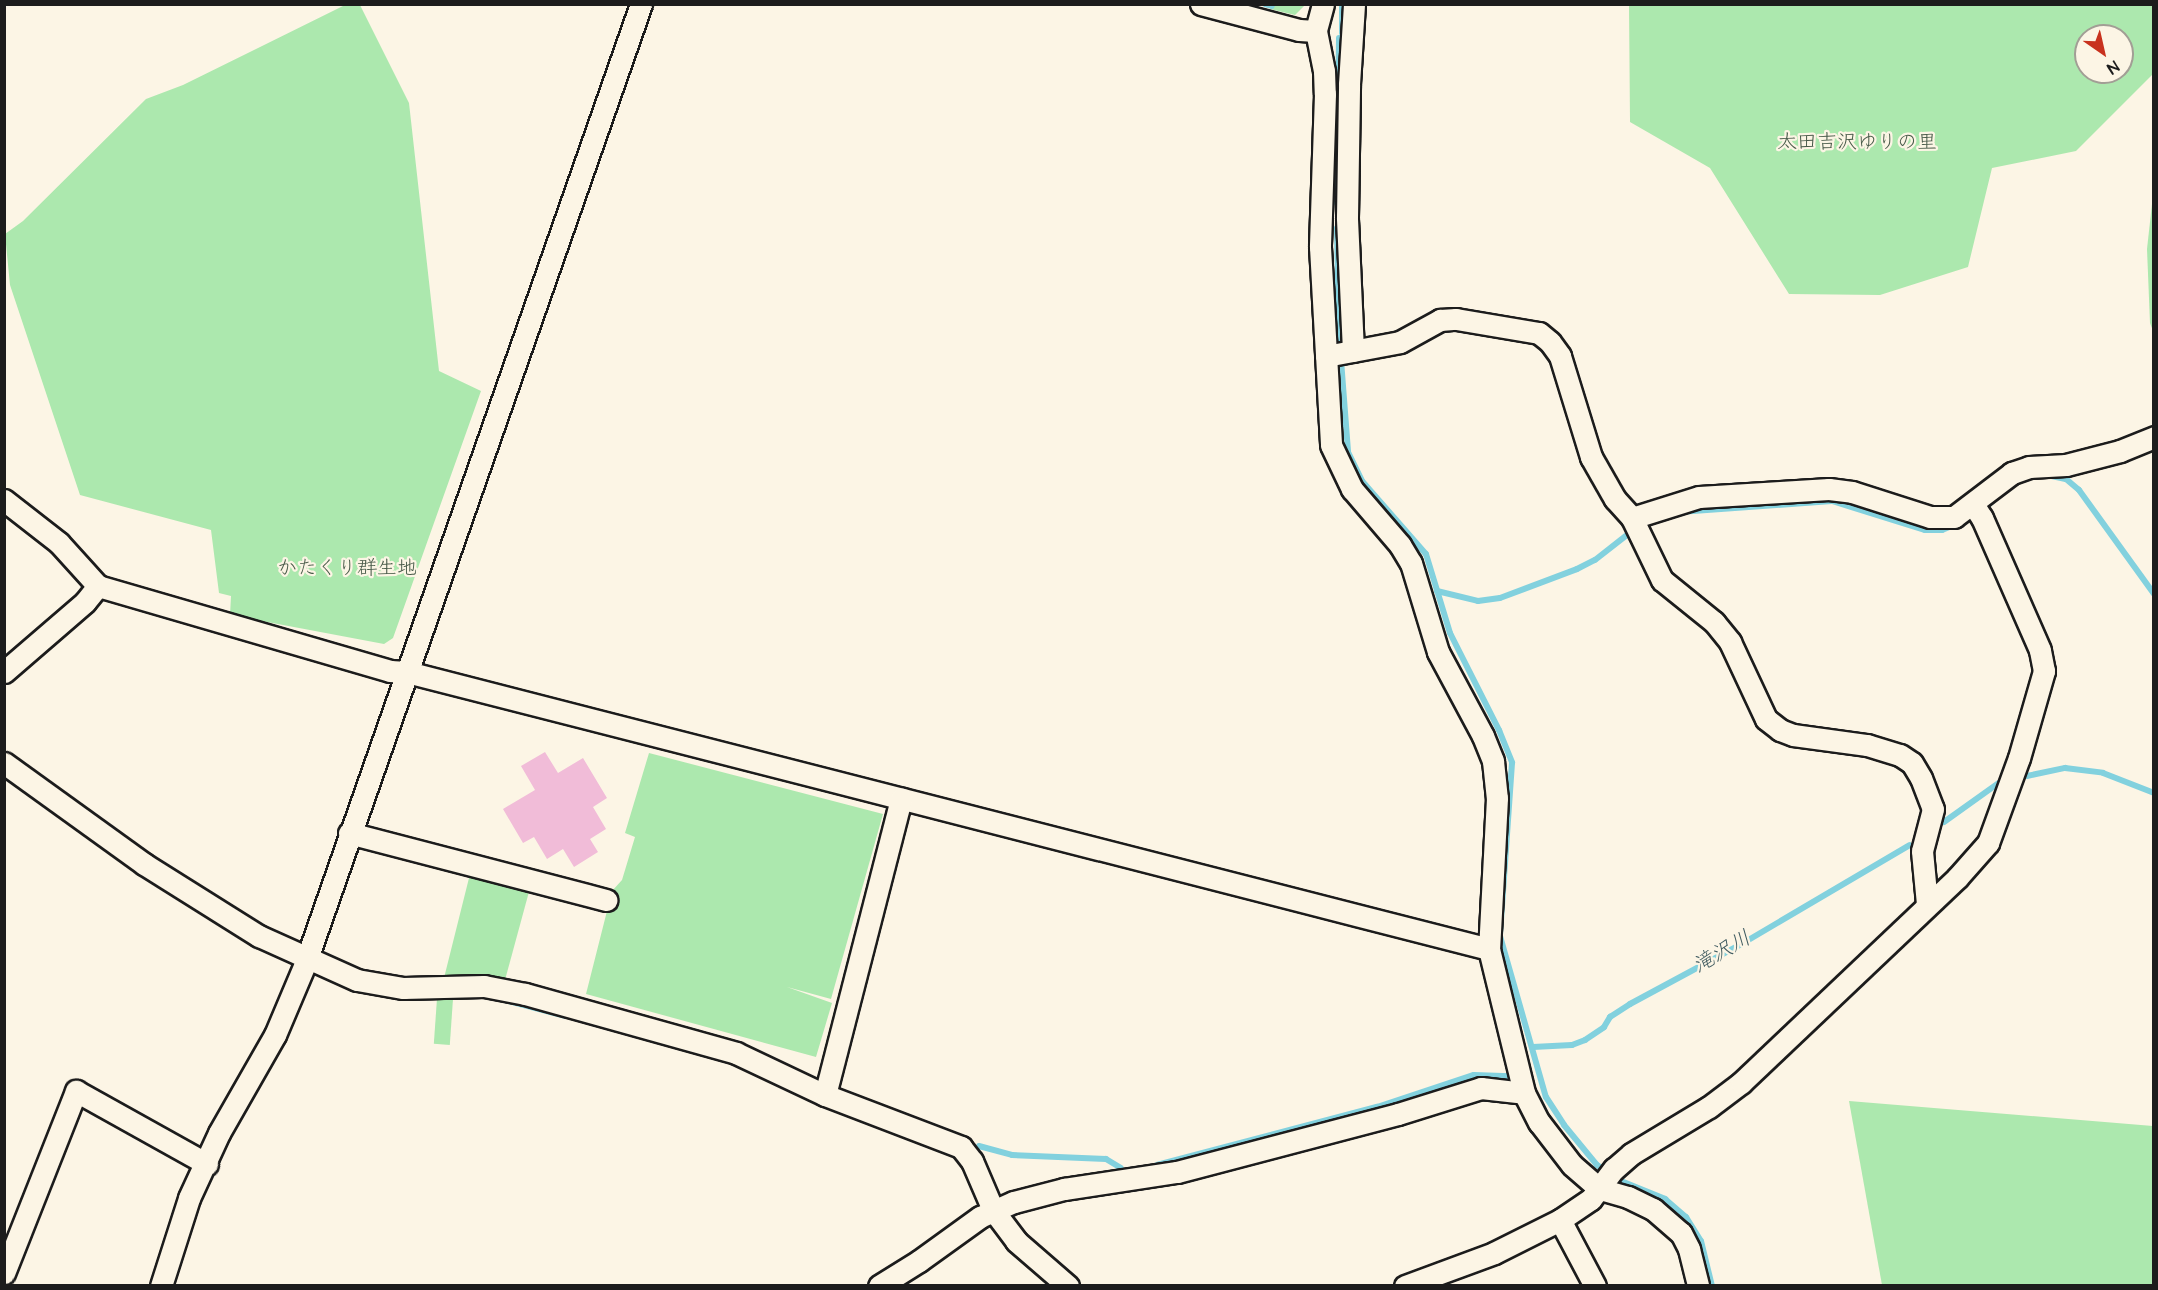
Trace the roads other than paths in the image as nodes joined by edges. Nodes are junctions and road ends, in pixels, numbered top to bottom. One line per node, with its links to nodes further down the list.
1 (641, 4): 14 (street)
2 (1201, 4): 5 (street)
3 (1323, 4): 5 (street)
4 (1354, 4): 6 (street)
5 (1316, 31): 7 (street)
6 (1352, 351): 7 (street); 11 (street)
7 (1326, 356): 20 (street)
8 (2154, 437): 10 (street)
9 (4, 500): 12 (street)
10 (1972, 504): 11 (street); 19 (street)
11 (1632, 518): 19 (street)
12 (98, 586): 13 (street); 14 (street)
13 (4, 672)
14 (407, 672): 16 (street); 17 (street)
15 (4, 763): 21 (street)
16 (901, 799): 20 (street); 23 (street)
17 (349, 833): 18 (street); 21 (street)
18 (606, 900)
19 (1927, 904): 25 (street)
20 (1489, 949): 22 (street)
21 (307, 958): 23 (street); 24 (street)
22 (1524, 1093): 25 (street); 26 (street)
23 (825, 1095): 26 (street)
24 (207, 1164): 28 (street); 29 (street)
25 (1606, 1180): 27 (street); 34 (street)
26 (993, 1210): 30 (street); 31 (street)
27 (1560, 1220): 32 (street); 33 (street)
28 (4, 1274)
29 (161, 1286)
30 (879, 1286)
31 (1068, 1286)
32 (1405, 1286)
33 (1595, 1286)
34 (1698, 1286)

